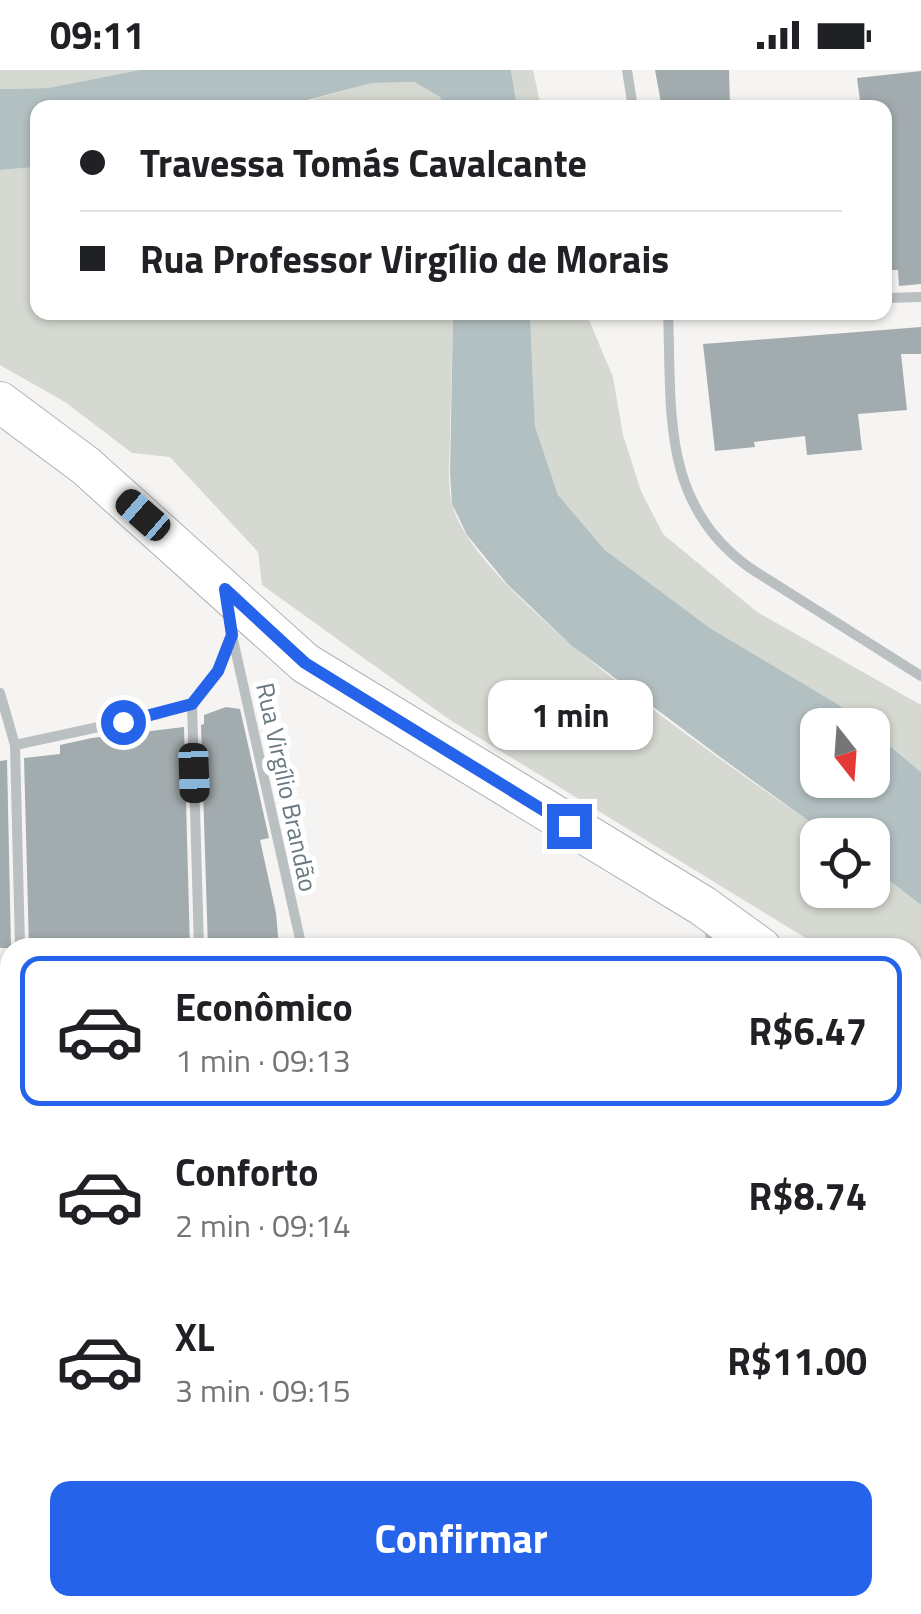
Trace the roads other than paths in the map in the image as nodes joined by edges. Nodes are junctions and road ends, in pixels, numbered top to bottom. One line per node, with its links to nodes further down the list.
1 (627, 70): 2 (street)
2 (632, 100)
3 (921, 296): 4 (street)
4 (892, 298)
5 (669, 320): 9 (street)
6 (0, 402): 7 (main road)
7 (225, 589): 8 (street, Rua Virgílio Brandão); 13 (main road)
8 (232, 635): 11 (street); 16 (street, Rua Virgílio Brandão)
9 (921, 676)
10 (0, 693): 12 (street)
11 (192, 704): 12 (street); 15 (street)
12 (14, 745): 14 (street)
13 (703, 906): 17 (street); 18 (main road)
14 (20, 938)
15 (199, 938)
16 (300, 938)
17 (711, 938)
18 (748, 938)

